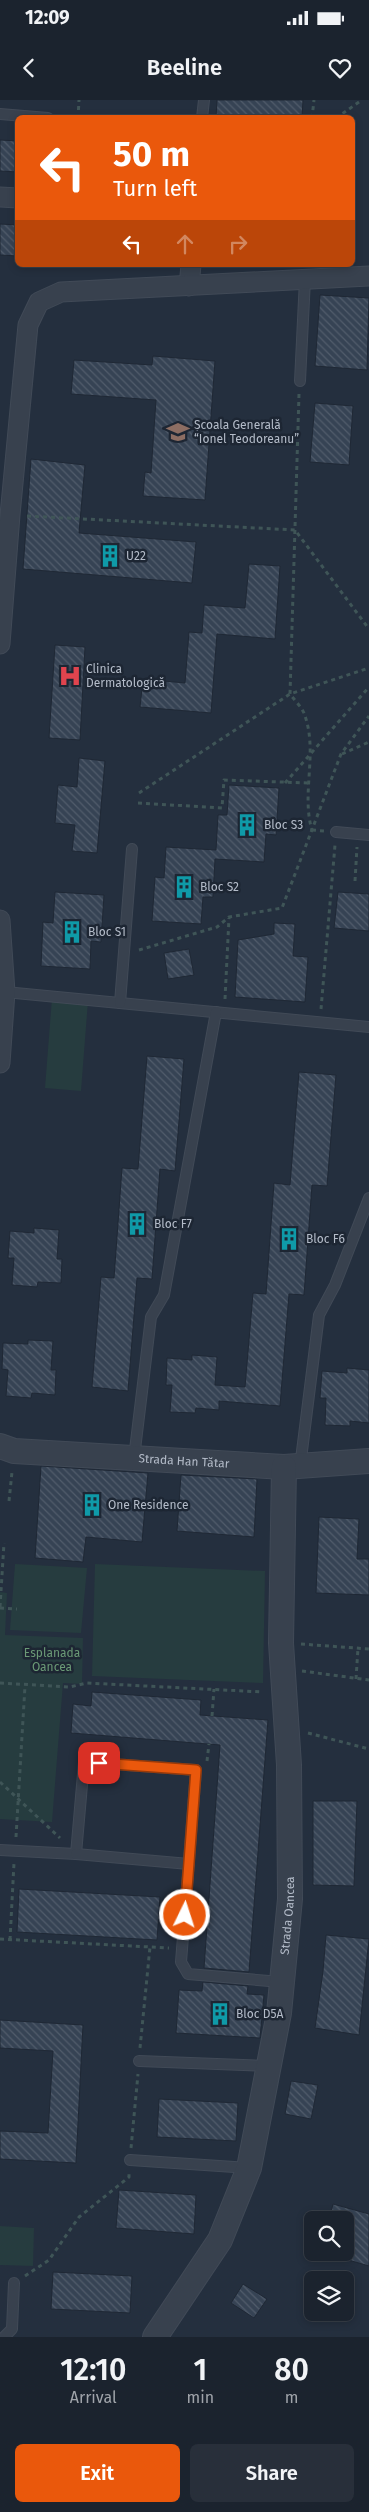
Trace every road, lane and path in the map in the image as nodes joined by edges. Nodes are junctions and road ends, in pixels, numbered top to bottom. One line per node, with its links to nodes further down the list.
1 (79, 100): 7 (path)
2 (204, 100): 8 (lane)
3 (314, 100): 9 (path)
4 (362, 100): 10 (path)
5 (0, 114): 6 (lane)
6 (15, 115)
7 (78, 115)
8 (202, 115)
9 (312, 115)
10 (340, 115)
11 (0, 196): 12 (street)
12 (15, 198)
13 (191, 267): 16 (street)
14 (369, 276): 15 (street)
15 (305, 279): 16 (street); 17 (lane)
16 (189, 286): 18 (street)
17 (300, 381): 19 (path)
18 (5, 515): 19 (path); 21 (street)
19 (295, 530): 20 (path); 24 (path)
20 (369, 629)
21 (0, 644)
22 (369, 668): 24 (path)
23 (369, 687): 27 (path)
24 (290, 694): 27 (path); 31 (path)
25 (369, 716): 28 (path)
26 (369, 742): 28 (path)
27 (311, 753): 29 (path); 30 (path)
28 (341, 754): 33 (path)
29 (284, 783): 30 (path); 32 (path)
30 (309, 783): 33 (path)
31 (139, 793)
32 (138, 803)
33 (312, 830): 39 (path)
34 (336, 832): 35 (lane); 45 (path)
35 (358, 834): 36 (lane); 38 (path)
36 (369, 835)
37 (132, 849): 43 (lane)
38 (355, 881)
39 (229, 917): 41 (path); 44 (path)
40 (0, 920): 42 (street)
41 (142, 949)
42 (5, 992): 43 (lane); 47 (street)
43 (120, 1003): 44 (lane)
44 (220, 1013): 45 (lane); 50 (lane)
45 (320, 1023): 46 (lane)
46 (369, 1027)
47 (0, 1063)
48 (369, 1198): 52 (lane)
49 (0, 1446): 50 (street, Strada Han Tătar)
50 (134, 1458): 52 (street, Strada Han Tătar)
51 (369, 1461): 52 (street, Strada Han Tătar)
52 (292, 1467): 58 (street, Strada Oancea)
53 (10, 1484): 54 (path)
54 (9, 1501)
55 (4, 1543): 56 (path)
56 (0, 1608): 57 (path)
57 (17, 1609)
58 (281, 1643): 59 (path); 61 (street, Strada Oancea)
59 (358, 1648): 60 (path); 62 (path)
60 (369, 1649)
61 (282, 1668): 62 (path); 67 (street, Strada Oancea)
62 (356, 1679): 63 (path)
63 (369, 1680)
64 (0, 1683): 65 (path)
65 (25, 1686): 66 (path); 72 (path)
66 (214, 1689): 67 (path); 68 (path)
67 (284, 1694): 69 (street, Strada Oancea)
68 (212, 1716)
69 (286, 1728): 70 (path); 82 (street, Strada Oancea)
70 (369, 1749)
71 (0, 1782): 72 (path)
72 (17, 1797): 74 (path); 75 (path)
73 (0, 1850): 74 (lane)
74 (15, 1851): 75 (lane); 78 (path)
75 (76, 1854): 76 (lane); 76 (lane)
76 (188, 1864): 80 (lane)
77 (0, 1939): 78 (path)
78 (10, 1940): 79 (path)
79 (150, 1947): 80 (path); 81 (path)
80 (182, 1948): 82 (lane)
81 (148, 1956)
82 (282, 1982): 84 (street, Strada Oancea)
83 (139, 2061): 84 (lane)
84 (269, 2066): 86 (street, Strada Oancea)
85 (130, 2160): 86 (lane); 87 (path)
86 (249, 2168): 89 (street, Strada Oancea)
87 (14, 2283): 88 (lane)
88 (4, 2337)
89 (155, 2337)

